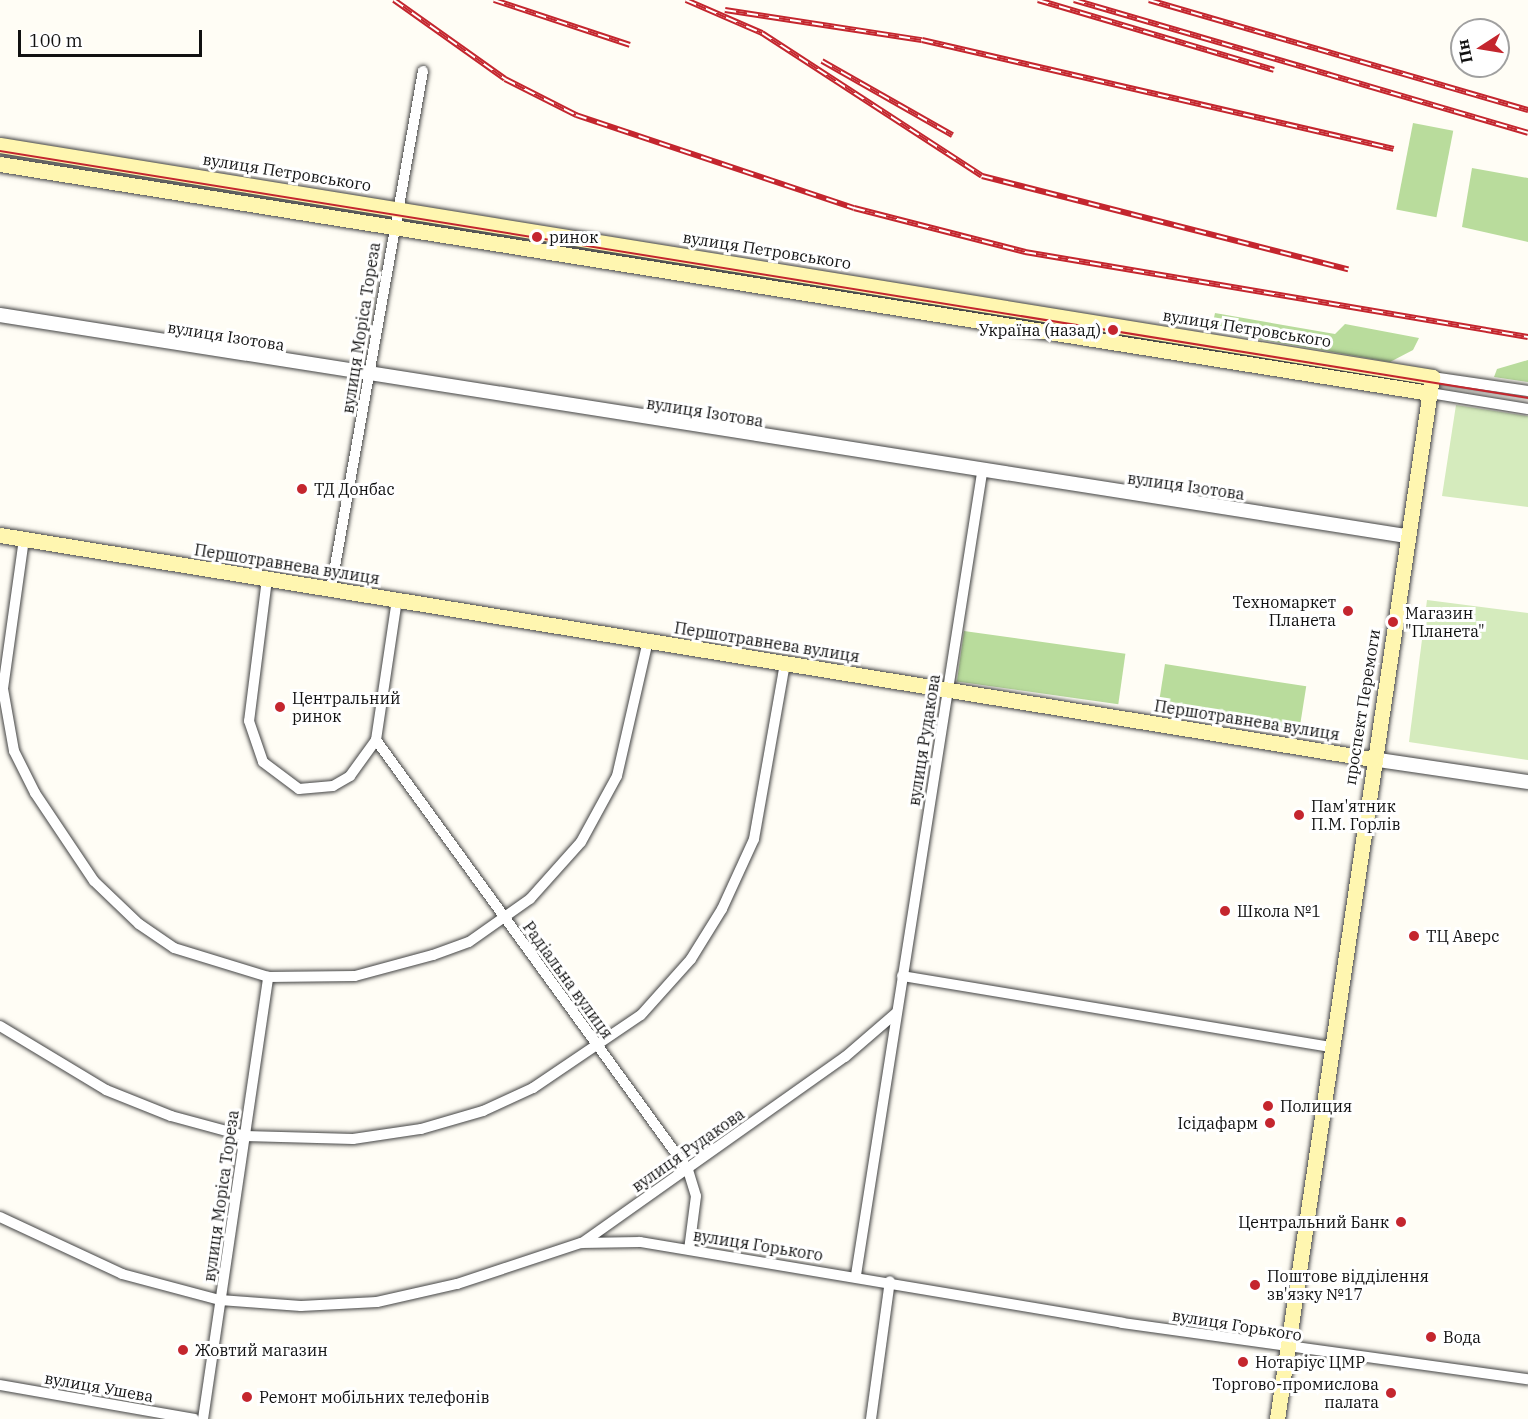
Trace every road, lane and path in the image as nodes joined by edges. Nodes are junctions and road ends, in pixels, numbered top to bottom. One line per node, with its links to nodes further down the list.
1 (423, 71): 4 (street, вулиця Моріса Тореза)
2 (0, 145): 4 (main road, вулиця Петровського)
3 (0, 164): 5 (main road, вулиця Петровського)
4 (396, 208): 5 (street, вулиця Моріса Тореза); 8 (main road, вулиця Петровського)
5 (393, 226): 7 (street, вулиця Моріса Тореза); 10 (main road, вулиця Петровського)
6 (0, 315): 7 (street, вулиця Ізотова)
7 (369, 376): 12 (street, вулиця Ізотова); 17 (street, вулиця Моріса Тореза)
8 (1432, 376): 9 (street, вулиця Петровського); 10 (main road, проспект Перемоги)
9 (1528, 391)
10 (1430, 393): 11 (street, вулиця Петровського); 14 (main road, проспект Перемоги)
11 (1528, 409)
12 (982, 473): 14 (street, вулиця Ізотова); 21 (street, вулиця Рудакова)
13 (0, 535): 15 (main road, Першотравнева вулиця)
14 (1407, 536): 23 (main road, проспект Перемоги)
15 (24, 539): 16 (main road, Першотравнева вулиця); 27 (street)
16 (267, 579): 17 (main road, Першотравнева вулиця); 22 (street)
17 (331, 589): 18 (main road, Першотравнева вулиця)
18 (397, 600): 19 (main road, Першотравнева вулиця); 22 (street)
19 (648, 640): 20 (main road, Першотравнева вулиця); 25 (street)
20 (785, 663): 21 (main road, Першотравнева вулиця); 31 (street)
21 (947, 689): 23 (main road, Першотравнева вулиця); 26 (street, вулиця Рудакова)
22 (376, 740): 25 (street, Радіальна вулиця)
23 (1372, 759): 24 (street, Першотравнева вулиця); 30 (main road, проспект Перемоги)
24 (1528, 782)
25 (505, 917): 27 (street); 31 (street, Радіальна вулиця)
26 (902, 976): 28 (street, вулиця Рудакова); 30 (street)
27 (268, 977): 32 (street, вулиця Моріса Тореза)
28 (896, 1013): 33 (street, вулиця Рудакова); 37 (street, вулиця Рудакова)
29 (0, 1026): 32 (street)
30 (1330, 1047): 40 (main road, проспект Перемоги)
31 (600, 1048): 32 (street); 33 (street, Радіальна вулиця)
32 (244, 1136): 39 (street, вулиця Моріса Тореза)
33 (688, 1170): 35 (street, вулиця Рудакова); 36 (street, Радіальна вулиця)
34 (0, 1217): 39 (street, вулиця Горького)
35 (581, 1243): 36 (street, вулиця Горького); 39 (street, вулиця Горького)
36 (689, 1250): 37 (street, вулиця Горького)
37 (856, 1275): 38 (street, вулиця Горького)
38 (890, 1281): 40 (street, вулиця Горького); 45 (street)
39 (220, 1300): 44 (street, вулиця Моріса Тореза)
40 (1286, 1348): 41 (street, вулиця Горького); 46 (main road, проспект Перемоги)
41 (1528, 1379)
42 (0, 1385): 43 (street, вулиця Ушева)
43 (194, 1419)
44 (203, 1419)
45 (871, 1419)
46 (1277, 1419)

